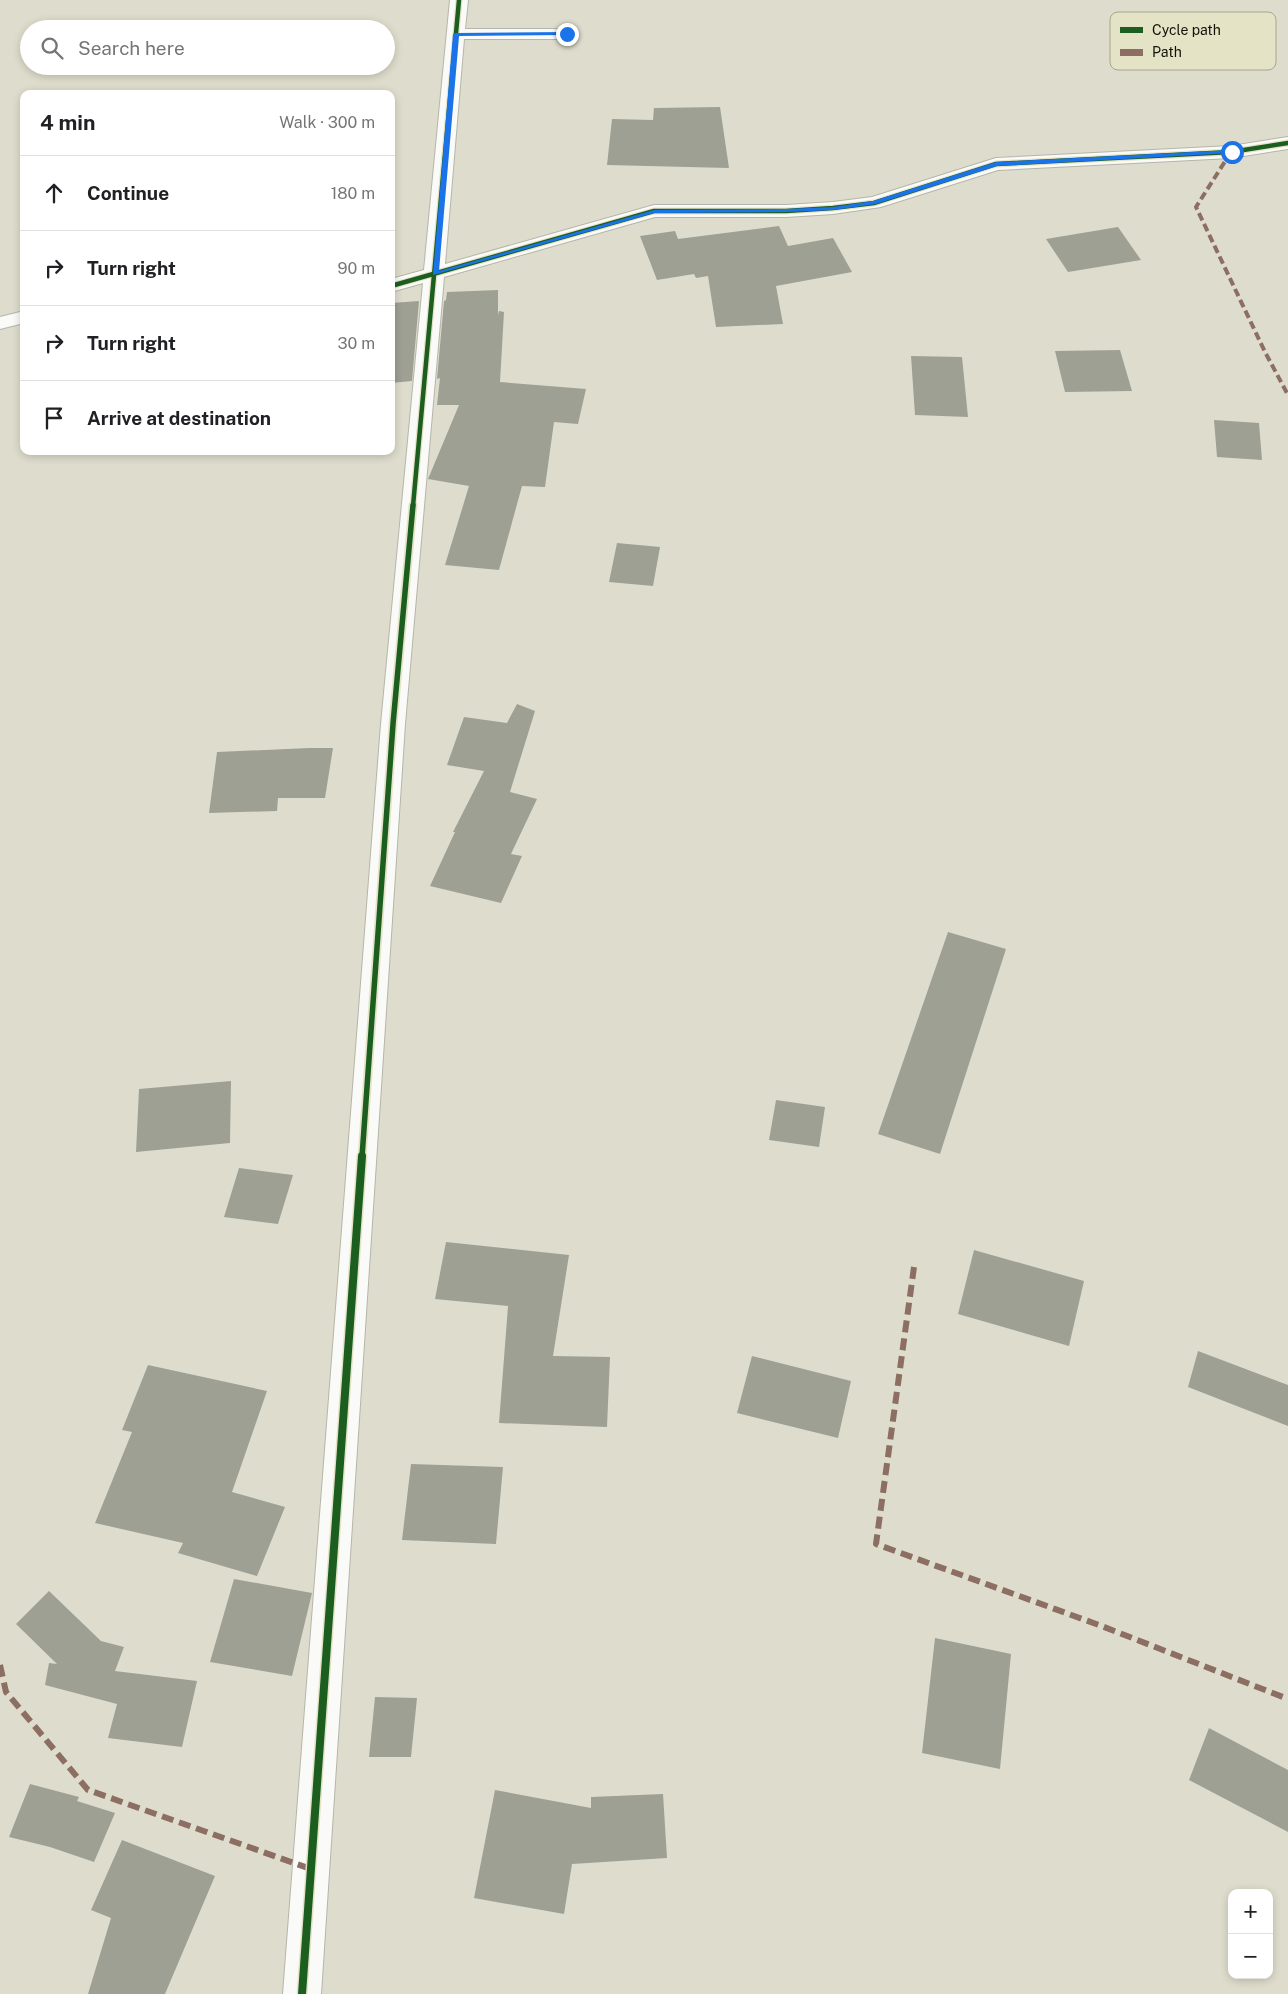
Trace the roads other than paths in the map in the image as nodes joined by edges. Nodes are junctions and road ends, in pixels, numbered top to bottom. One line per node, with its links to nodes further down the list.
1 (459, 0): 2 (street)
2 (456, 34): 3 (street); 5 (street)
3 (567, 34)
4 (1288, 143): 5 (street)
5 (435, 274): 6 (street); 9 (street)
6 (395, 285)
7 (20, 318): 8 (street)
8 (0, 323)
9 (302, 1994)

